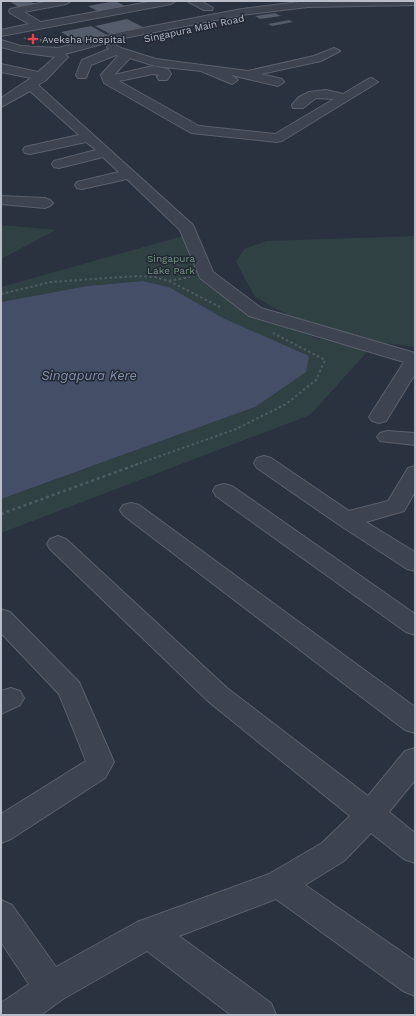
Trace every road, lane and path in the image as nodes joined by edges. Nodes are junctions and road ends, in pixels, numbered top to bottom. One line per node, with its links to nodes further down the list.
1 (66, 1): 11 (street)
2 (171, 1): 11 (street)
3 (192, 1): 7 (street)
4 (360, 2): 6 (street, Singapura Main Road); 9 (street, Singapura Main Road); 17 (street, Singapura Main Road)
5 (415, 2): 6 (street, Singapura Main Road)
6 (392, 3): 8 (street)
7 (208, 8)
8 (415, 12)
9 (250, 16): 10 (street); 15 (street, Singapura Main Road)
10 (262, 22)
11 (39, 26): 12 (street)
12 (1, 33)
13 (1, 43): 17 (street, Singapura Main Road)
14 (1, 48): 17 (street, Singapura Main Road)
15 (115, 48): 17 (street, Singapura Main Road); 19 (street); 21 (street); 23 (street)
16 (334, 51): 20 (street)
17 (59, 54): 25 (street)
18 (1, 68): 25 (street)
19 (203, 68): 20 (street); 24 (street)
20 (242, 73): 26 (street)
21 (82, 74)
22 (163, 77): 23 (street)
23 (108, 80): 28 (street)
24 (232, 80)
25 (36, 81): 29 (street); 31 (street)
26 (278, 82)
27 (372, 82): 28 (street)
28 (345, 98): 30 (street)
29 (1, 103)
30 (298, 105)
31 (89, 137): 32 (street); 33 (street)
32 (30, 150)
33 (106, 152): 34 (street); 35 (street)
34 (60, 164)
35 (130, 174): 36 (street); 39 (street)
36 (82, 185)
37 (1, 200): 38 (street)
38 (45, 203)
39 (206, 274): 40 (path); 44 (street)
40 (169, 280): 41 (path); 42 (path)
41 (1, 294)
42 (226, 309)
43 (268, 331): 52 (path)
44 (415, 359): 45 (street)
45 (379, 417)
46 (387, 437): 47 (street)
47 (415, 439)
48 (264, 463): 53 (street)
49 (415, 473): 53 (street)
50 (224, 491): 57 (street)
51 (131, 510): 58 (street)
52 (1, 514)
53 (346, 519): 55 (street)
54 (58, 544): 60 (street)
55 (415, 563)
56 (2, 619): 61 (street)
57 (415, 626)
58 (415, 722)
59 (415, 759): 60 (street)
60 (369, 816): 62 (street); 63 (street)
61 (1, 830)
62 (415, 850)
63 (279, 884): 65 (street); 66 (street)
64 (1, 915): 67 (street)
65 (148, 933): 67 (street); 69 (street)
66 (415, 980)
67 (52, 988): 68 (street)
68 (13, 1015)
69 (258, 1015)

